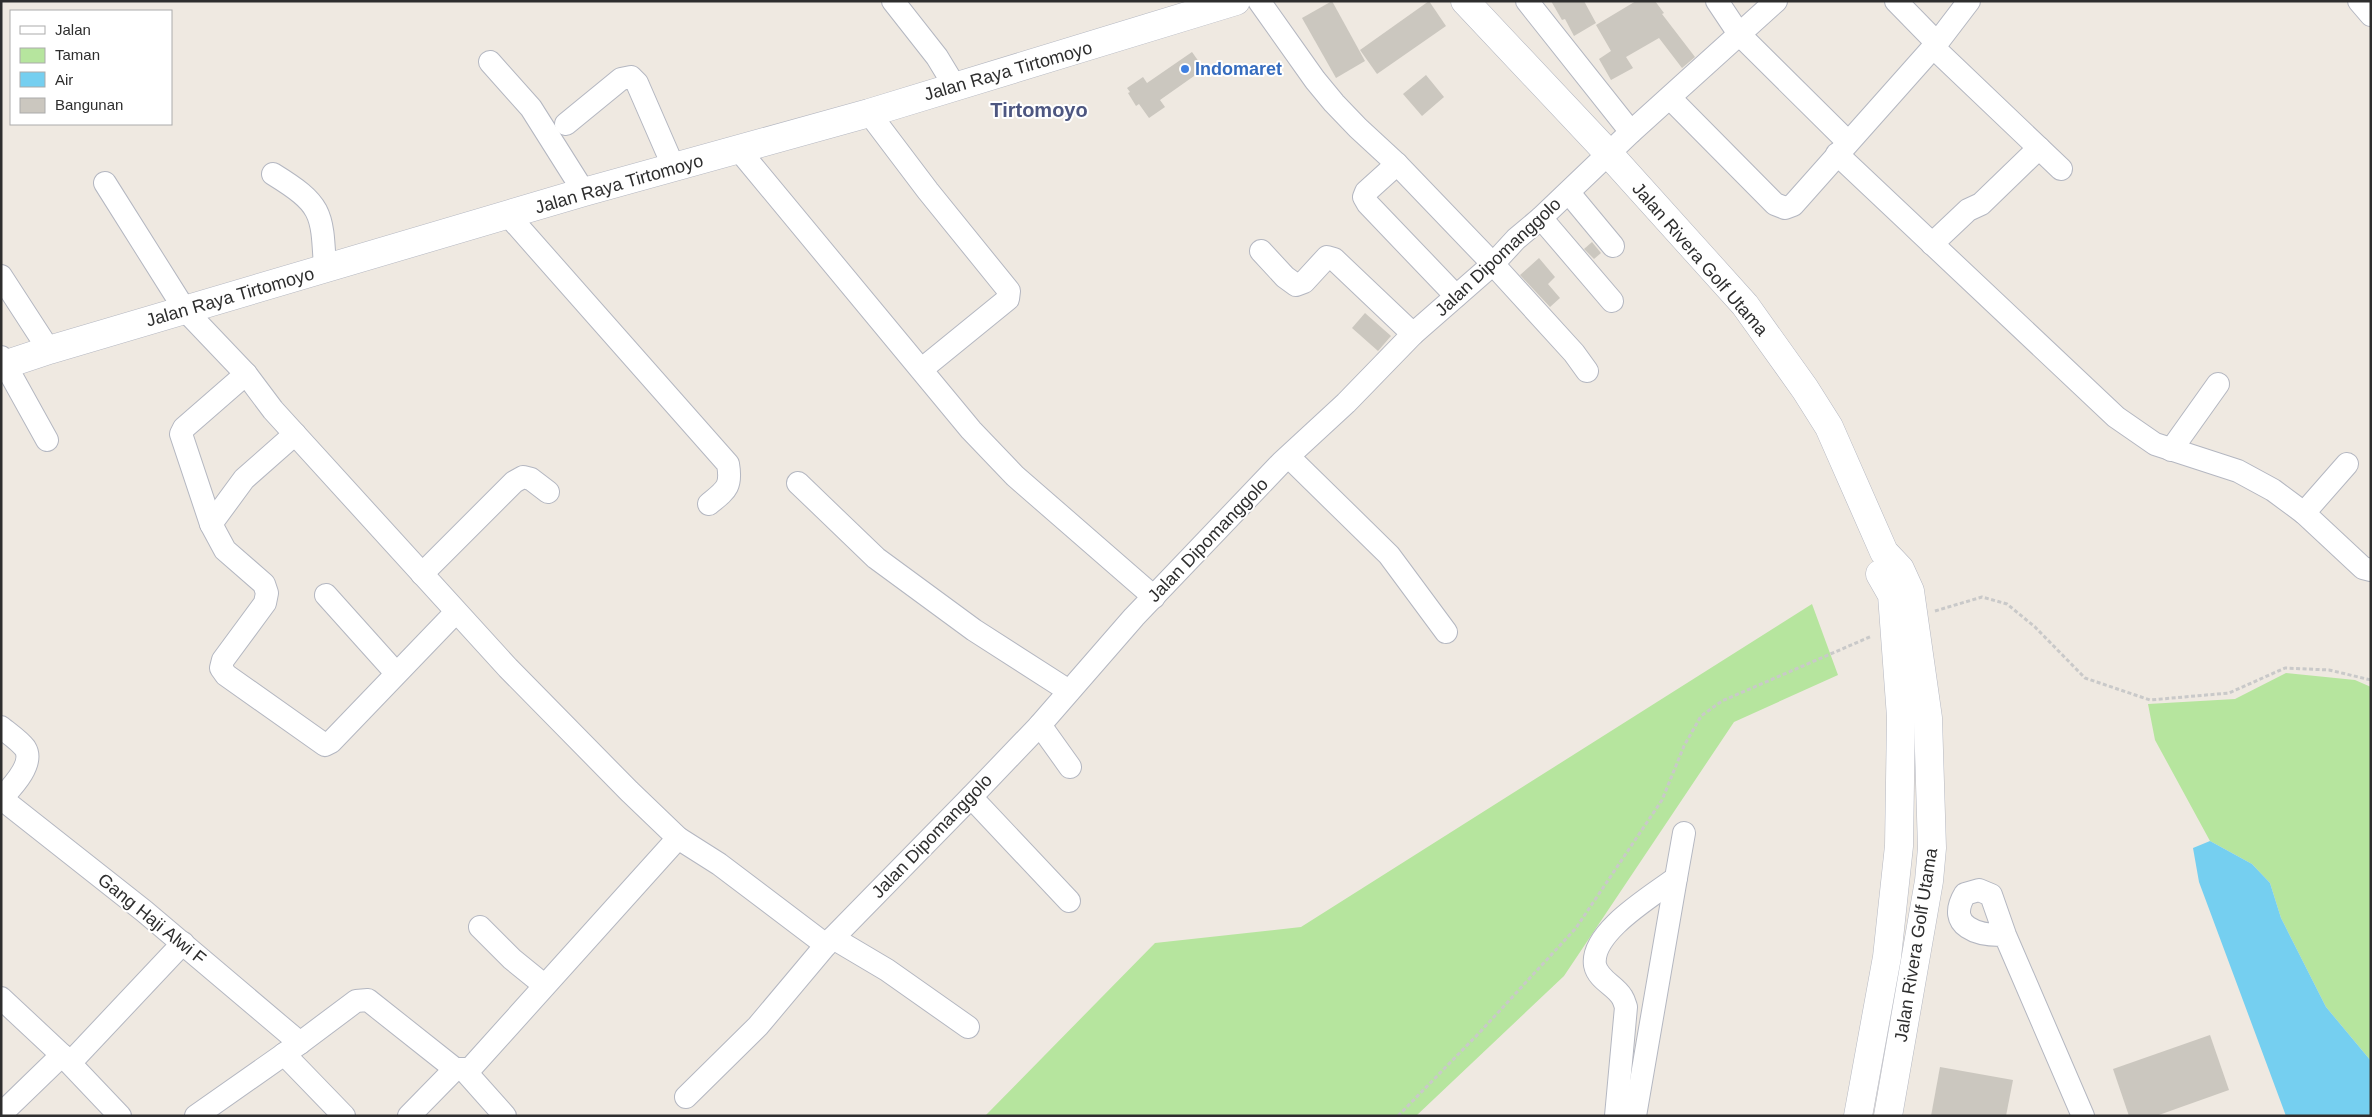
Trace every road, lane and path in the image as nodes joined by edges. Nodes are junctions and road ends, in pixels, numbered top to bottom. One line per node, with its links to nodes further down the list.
1 (893, 1): 15 (street)
2 (1236, 1): 15 (street, Jalan Raya Tirtomoyo)
3 (1259, 1): 24 (street)
4 (1465, 1): 23 (street, Jalan Rivera Golf Utama)
5 (1528, 1): 19 (street)
6 (1717, 1): 12 (street)
7 (1776, 1): 12 (street, Jalan Dipomanggolo)
8 (1896, 1): 13 (street)
9 (1969, 1): 13 (street)
10 (2360, 1): 11 (street)
11 (2371, 15)
12 (1739, 34): 16 (street, Jalan Dipomanggolo); 20 (street)
13 (1935, 45): 20 (street); 21 (street)
14 (490, 62): 29 (street)
15 (954, 86): 17 (street, Jalan Raya Tirtomoyo)
16 (1670, 98): 19 (street, Jalan Dipomanggolo); 20 (street)
17 (869, 113): 22 (street, Jalan Raya Tirtomoyo); 45 (street)
18 (566, 124): 25 (street)
19 (1631, 132): 23 (street, Jalan Dipomanggolo)
20 (1842, 148): 33 (street)
21 (2039, 148): 26 (street); 33 (street)
22 (739, 150): 25 (street, Jalan Raya Tirtomoyo); 45 (street)
23 (1609, 154): 30 (street, Jalan Dipomanggolo); 59 (street, Jalan Rivera Golf Utama)
24 (1397, 164): 36 (street); 39 (street)
25 (674, 168): 29 (street, Jalan Raya Tirtomoyo)
26 (2062, 169)
27 (272, 174): 37 (street)
28 (105, 183): 41 (street)
29 (584, 192): 31 (street, Jalan Raya Tirtomoyo)
30 (1568, 192): 32 (street, Jalan Dipomanggolo); 34 (street)
31 (508, 215): 37 (street, Jalan Raya Tirtomoyo); 56 (street)
32 (1541, 218): 36 (street, Jalan Dipomanggolo); 40 (street)
33 (1932, 244): 51 (street)
34 (1613, 246)
35 (1261, 250): 42 (street)
36 (1493, 264): 39 (street, Jalan Dipomanggolo); 46 (street)
37 (325, 269): 41 (street, Jalan Raya Tirtomoyo)
38 (1, 276): 43 (street)
39 (1456, 296): 42 (street, Jalan Dipomanggolo)
40 (1612, 301)
41 (185, 310): 43 (street, Jalan Raya Tirtomoyo); 47 (street)
42 (1413, 334): 52 (street, Jalan Dipomanggolo)
43 (49, 350): 44 (street, Jalan Raya Tirtomoyo)
44 (3, 362): 50 (street)
45 (922, 369): 63 (street)
46 (1587, 371)
47 (246, 374): 49 (street); 58 (street)
48 (2218, 384): 51 (street)
49 (295, 434): 58 (street); 61 (street)
50 (47, 440)
51 (2171, 450): 57 (street)
52 (1289, 457): 63 (street, Jalan Dipomanggolo); 66 (street)
53 (2347, 464): 57 (street)
54 (798, 483): 70 (street)
55 (548, 492): 61 (street)
56 (710, 504)
57 (2304, 513): 60 (street)
58 (211, 524): 68 (street)
59 (1883, 550): 65 (street, Jalan Rivera Golf Utama); 67 (street, Jalan Rivera Golf Utama); 74 (street, Jalan Rivera Golf Utama); 75 (street, Jalan Rivera Golf Utama)
60 (2371, 570)
61 (422, 574): 64 (street)
62 (326, 595): 68 (street)
63 (1154, 598): 70 (street, Jalan Dipomanggolo)
64 (456, 612): 68 (street); 79 (street)
65 (1914, 618): 69 (path); 74 (street, Jalan Rivera Golf Utama)
66 (1446, 632)
67 (1880, 633): 75 (street, Jalan Rivera Golf Utama); 102 (path)
68 (396, 673)
69 (2371, 680)
70 (1069, 691): 71 (street, Jalan Dipomanggolo)
71 (1040, 724): 73 (street); 76 (street, Jalan Dipomanggolo)
72 (1, 727): 77 (street)
73 (1070, 767)
74 (1930, 773): 81 (street, Jalan Rivera Golf Utama)
75 (1901, 774): 80 (street, Jalan Rivera Golf Utama)
76 (971, 797): 83 (street); 86 (street, Jalan Dipomanggolo)
77 (2, 799): 87 (street, Gang Haji Alwi F)
78 (1684, 833): 82 (street)
79 (678, 838): 86 (street); 88 (street)
80 (1899, 846): 81 (street); 103 (street, Jalan Rivera Golf Utama)
81 (1932, 848): 104 (street, Jalan Rivera Golf Utama)
82 (1676, 878): 96 (street); 96 (street)
83 (1069, 901)
84 (480, 927): 88 (street)
85 (2004, 934): 105 (street)
86 (830, 941): 90 (street); 94 (street, Jalan Dipomanggolo)
87 (183, 944): 91 (street, Gang Haji Alwi F); 92 (street)
88 (544, 985): 93 (street)
89 (1, 998): 92 (street)
90 (968, 1027)
91 (292, 1049): 93 (street); 98 (street); 99 (street, Gang Haji Alwi F)
92 (66, 1059): 95 (street); 97 (street)
93 (459, 1070): 100 (street); 101 (street)
94 (686, 1097)
95 (1, 1114)
96 (1622, 1115)
97 (120, 1116)
98 (196, 1116)
99 (344, 1116)
100 (409, 1116)
101 (505, 1116)
102 (1398, 1116)
103 (1858, 1116)
104 (1888, 1116)
105 (2083, 1116)

